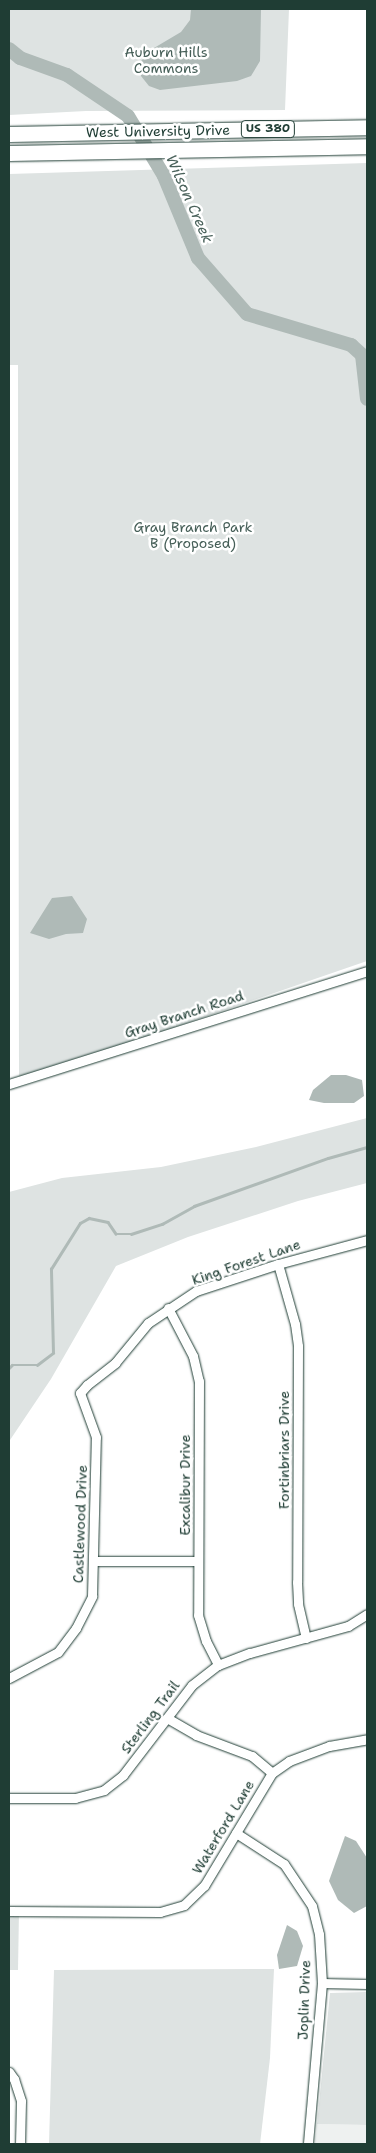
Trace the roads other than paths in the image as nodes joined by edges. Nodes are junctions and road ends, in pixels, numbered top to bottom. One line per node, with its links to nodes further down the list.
1 (367, 127): 2 (highway, West University Drive / US 380)
2 (9, 134)
3 (367, 146): 4 (highway, West University Drive / US 380)
4 (9, 153)
5 (367, 971): 6 (street, Gray Branch Road)
6 (9, 1084)
7 (367, 1240): 8 (street, King Forest Lane)
8 (278, 1264): 9 (street, King Forest Lane); 14 (street, Fortinbriars Drive)
9 (168, 1308): 10 (street, King Forest Lane); 12 (street, Excalibur Drive)
10 (80, 1394): 11 (street, Castlewood Drive)
11 (93, 1561): 12 (street); 16 (street, Castlewood Drive)
12 (198, 1562): 15 (street, Excalibur Drive)
13 (367, 1614): 14 (street, Sterling Trail)
14 (306, 1638): 15 (street, Sterling Trail)
15 (218, 1665): 17 (street, Sterling Trail)
16 (9, 1678)
17 (167, 1718): 19 (street); 20 (street, Sterling Trail)
18 (367, 1740): 19 (street, Waterford Lane)
19 (272, 1772): 21 (street, Waterford Lane)
20 (9, 1798)
21 (236, 1833): 22 (street, Waterford Lane); 23 (street, Joplin Drive)
22 (9, 1911)
23 (322, 1983): 24 (street); 27 (street, Joplin Drive)
24 (367, 1984)
25 (9, 2072): 26 (street)
26 (20, 2144)
27 (308, 2144)

